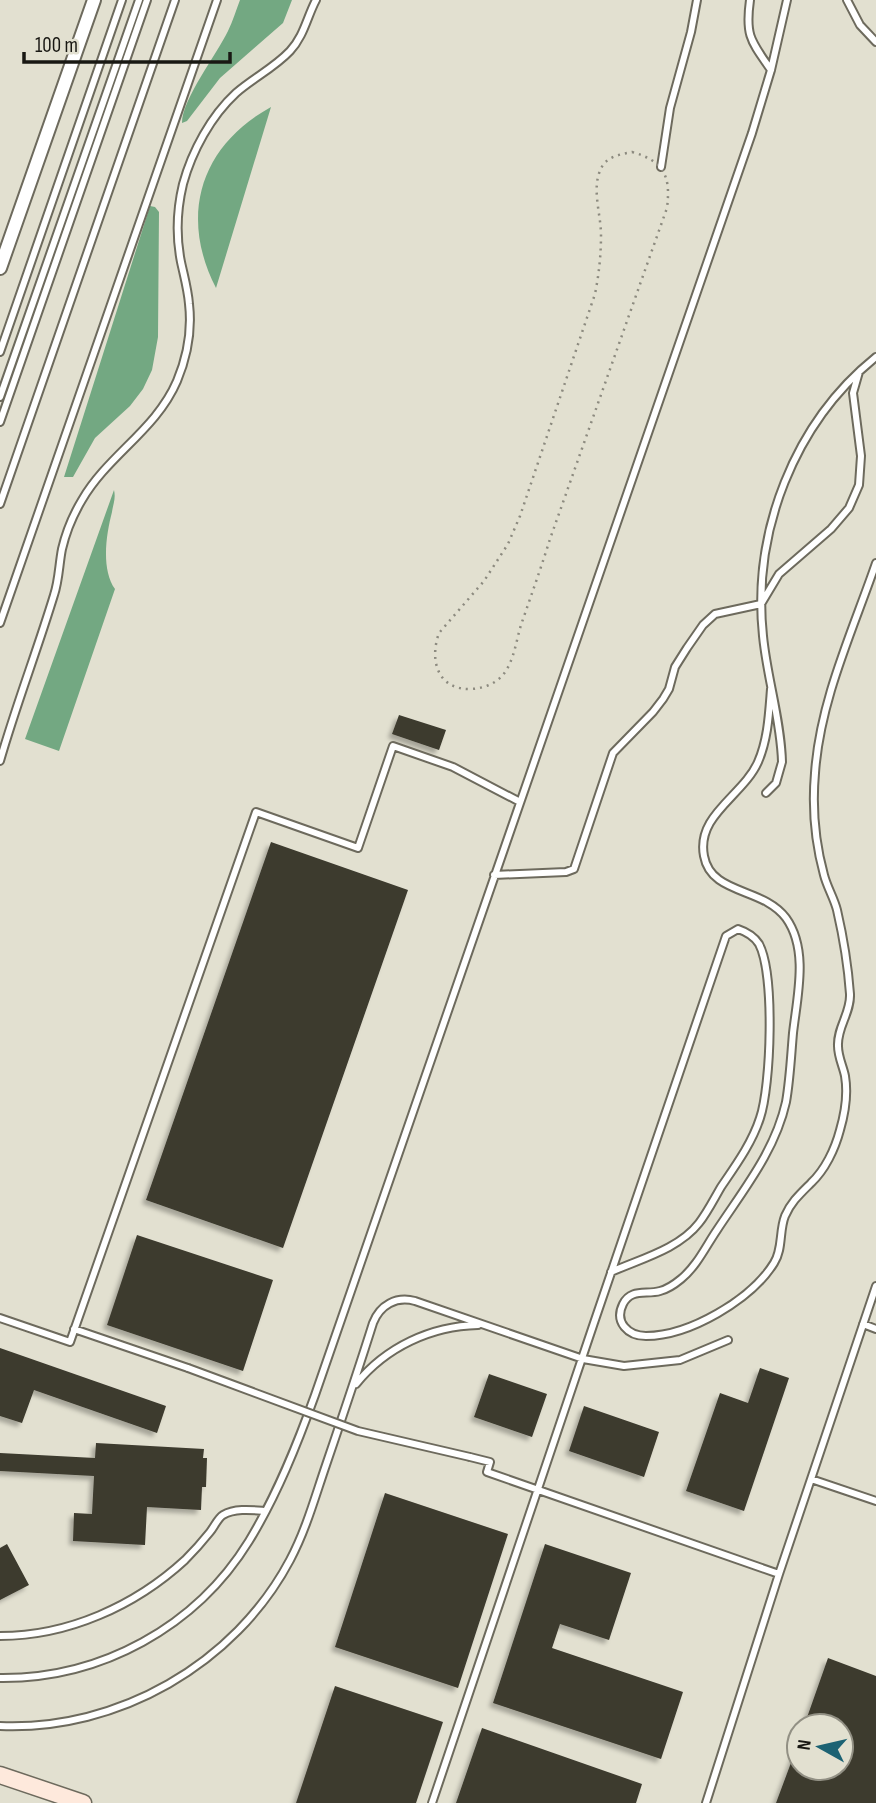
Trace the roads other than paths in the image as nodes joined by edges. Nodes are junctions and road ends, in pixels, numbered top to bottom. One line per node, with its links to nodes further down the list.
1 (94, 0): 16 (street)
2 (122, 0): 17 (lane)
3 (139, 0): 12 (lane)
4 (147, 0): 12 (lane)
5 (175, 0): 22 (lane)
6 (217, 0): 25 (lane)
7 (316, 0): 27 (lane)
8 (697, 0): 15 (lane)
9 (750, 0): 14 (lane)
10 (787, 0): 14 (lane)
11 (847, 0): 13 (lane)
12 (130, 38): 20 (lane); 21 (lane)
13 (876, 42)
14 (771, 70): 29 (lane)
15 (662, 167)
16 (0, 268)
17 (0, 352)
18 (876, 357): 19 (lane)
19 (859, 372): 24 (lane); 24 (lane)
20 (0, 397)
21 (0, 422)
22 (0, 505)
23 (876, 563): 26 (lane)
24 (761, 604): 26 (lane); 30 (lane)
25 (0, 623)
26 (771, 689): 28 (lane)
27 (0, 761)
28 (766, 793)
29 (520, 802): 30 (lane); 36 (lane)
30 (494, 875): 44 (lane)
31 (611, 1272): 31 (lane); 39 (lane)
32 (876, 1286): 34 (lane)
33 (0, 1318): 36 (lane)
34 (863, 1324): 37 (lane); 41 (lane)
35 (483, 1325): 39 (lane); 40 (lane); 40 (lane)
36 (74, 1329): 42 (lane, bridge)
37 (876, 1329)
38 (728, 1340): 39 (lane)
39 (583, 1359): 42 (lane)
40 (352, 1388): 48 (lane)
41 (811, 1479): 43 (lane); 45 (lane)
42 (537, 1490): 45 (lane); 51 (lane)
43 (876, 1501)
44 (265, 1511): 46 (lane); 47 (lane)
45 (779, 1574): 52 (lane)
46 (0, 1636)
47 (0, 1678)
48 (0, 1726)
49 (0, 1775): 50 (street)
50 (82, 1803)
51 (432, 1803)
52 (706, 1803)

